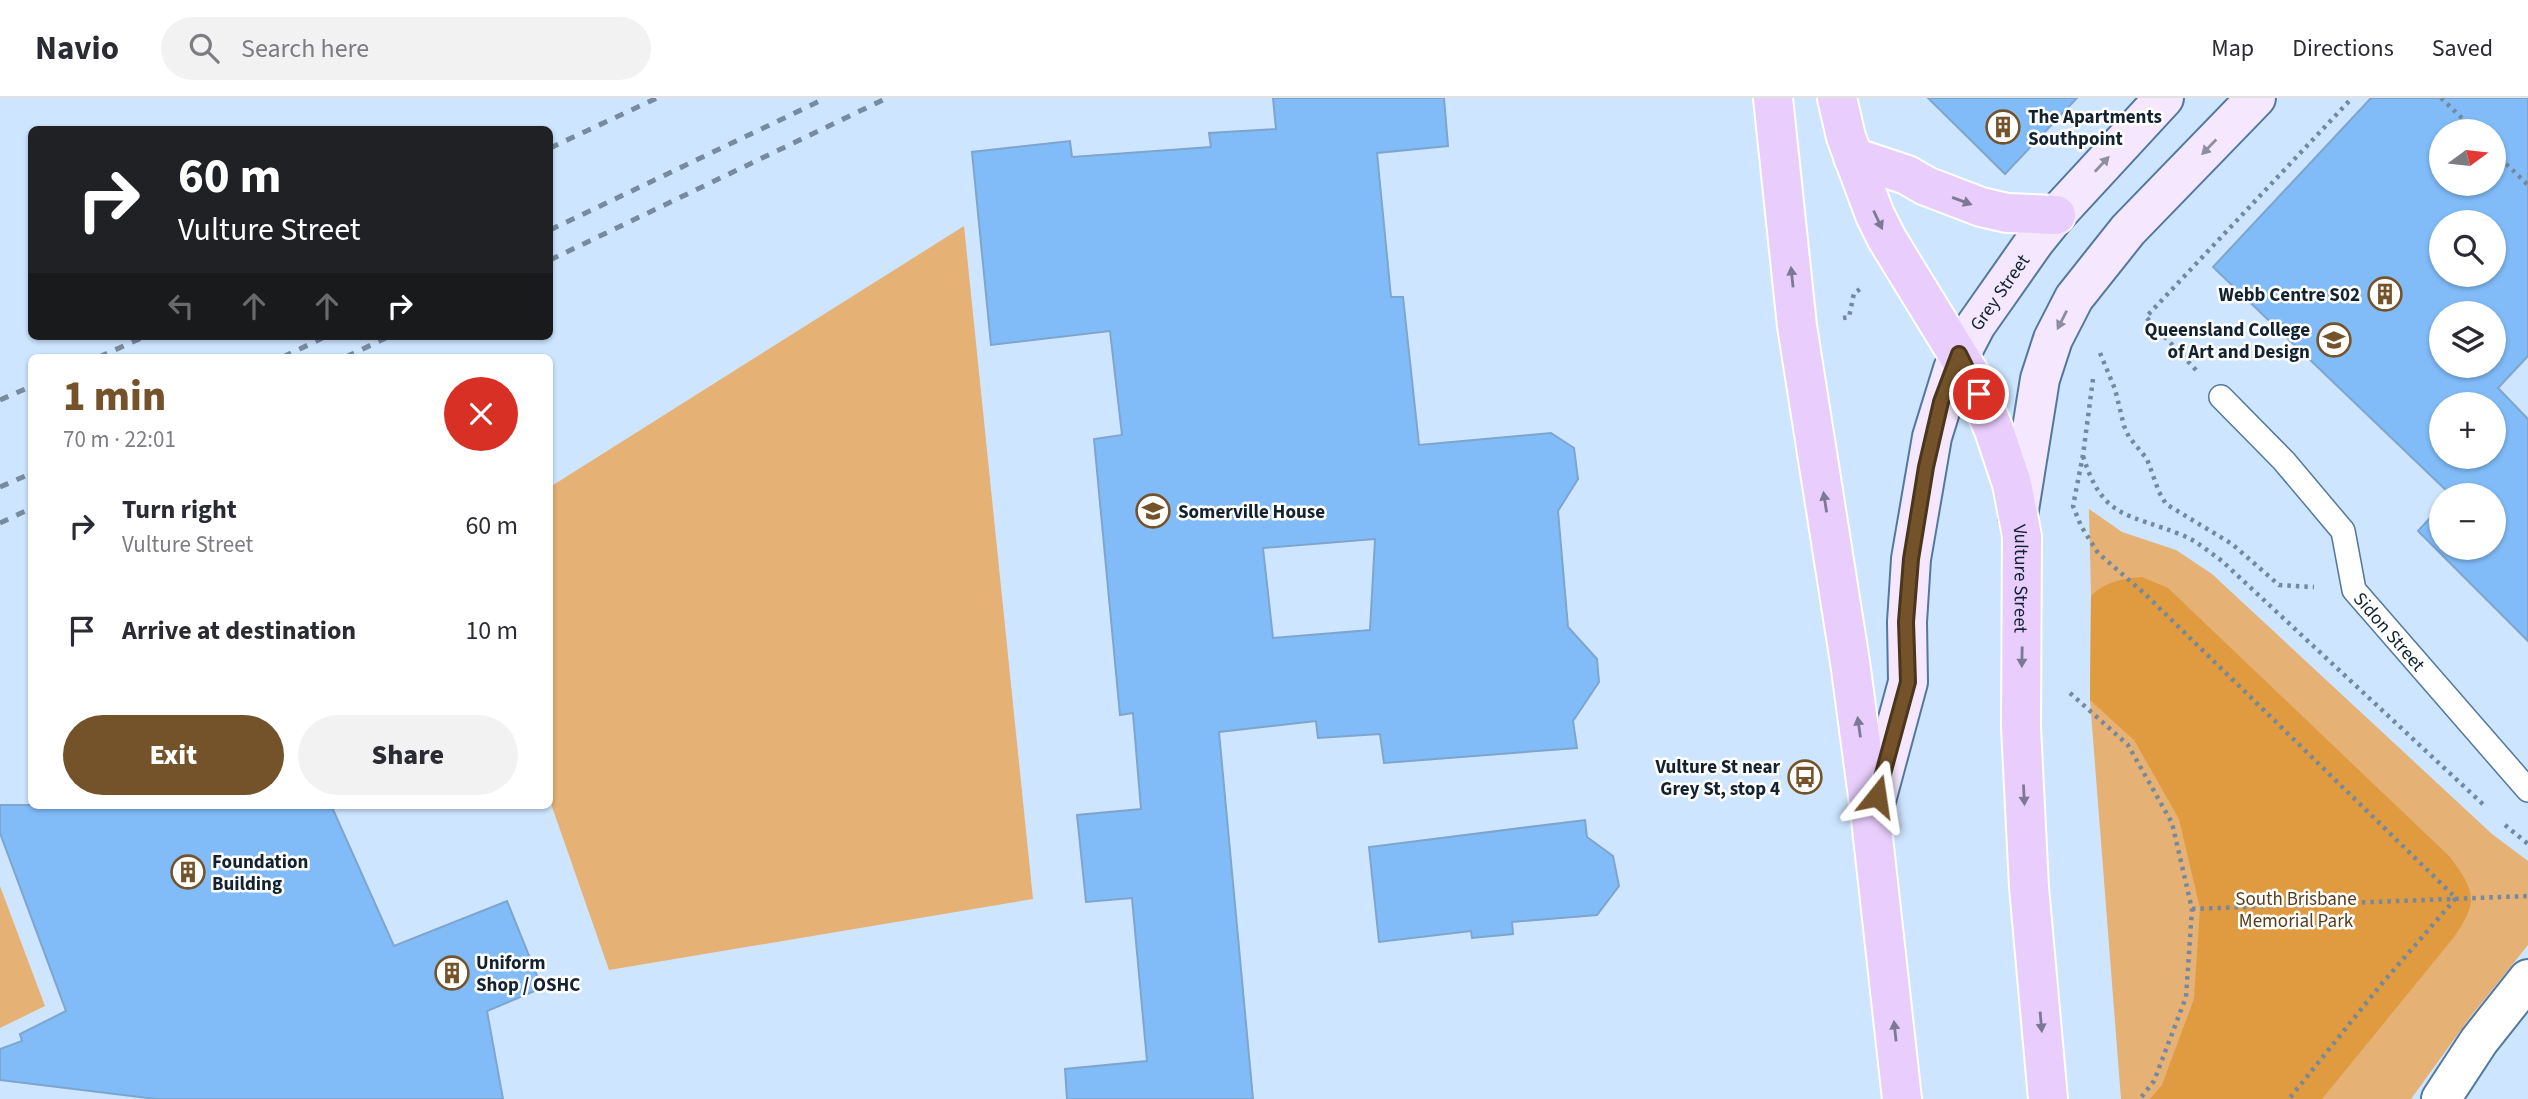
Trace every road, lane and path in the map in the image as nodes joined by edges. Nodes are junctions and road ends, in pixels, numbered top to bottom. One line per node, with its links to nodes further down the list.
1 (1773, 98): 22 (main road, one-way to 1)
2 (1837, 98): 8 (main road, Vulture Street)
3 (2164, 98): 11 (street, Grey Street, one-way to 3)
4 (2256, 98): 17 (street, one-way to 17)
5 (2352, 98): 15 (path)
6 (2441, 98): 7 (path)
7 (2463, 119)
8 (1853, 157): 11 (main road, one-way to 11); 12 (main road, Vulture Street, one-way to 12)
9 (2506, 164): 10 (path)
10 (2528, 185)
11 (2056, 215): 12 (street, Grey Street)
12 (1959, 354): 17 (main road, Vulture Street); 22 (street, Grey Street)
13 (2096, 360): 18 (path)
14 (2094, 373): 16 (path)
15 (2221, 397): 18 (lane, Sidon Street)
16 (2083, 455): 21 (path); 26 (path)
17 (2018, 516): 30 (main road, Vulture Street, one-way to 30)
18 (2354, 590): 20 (lane, Sidon Street)
19 (2062, 685): 27 (path)
20 (2528, 790)
21 (2492, 813)
22 (1871, 819): 29 (main road, one-way to 22)
23 (2502, 822): 24 (path)
24 (2528, 844)
25 (2528, 896): 26 (path)
26 (2456, 898): 27 (path); 32 (path)
27 (2192, 909): 31 (path)
28 (2528, 979): 33 (street)
29 (1902, 1099)
30 (2048, 1099)
31 (2140, 1099)
32 (2289, 1099)
33 (2441, 1099)

